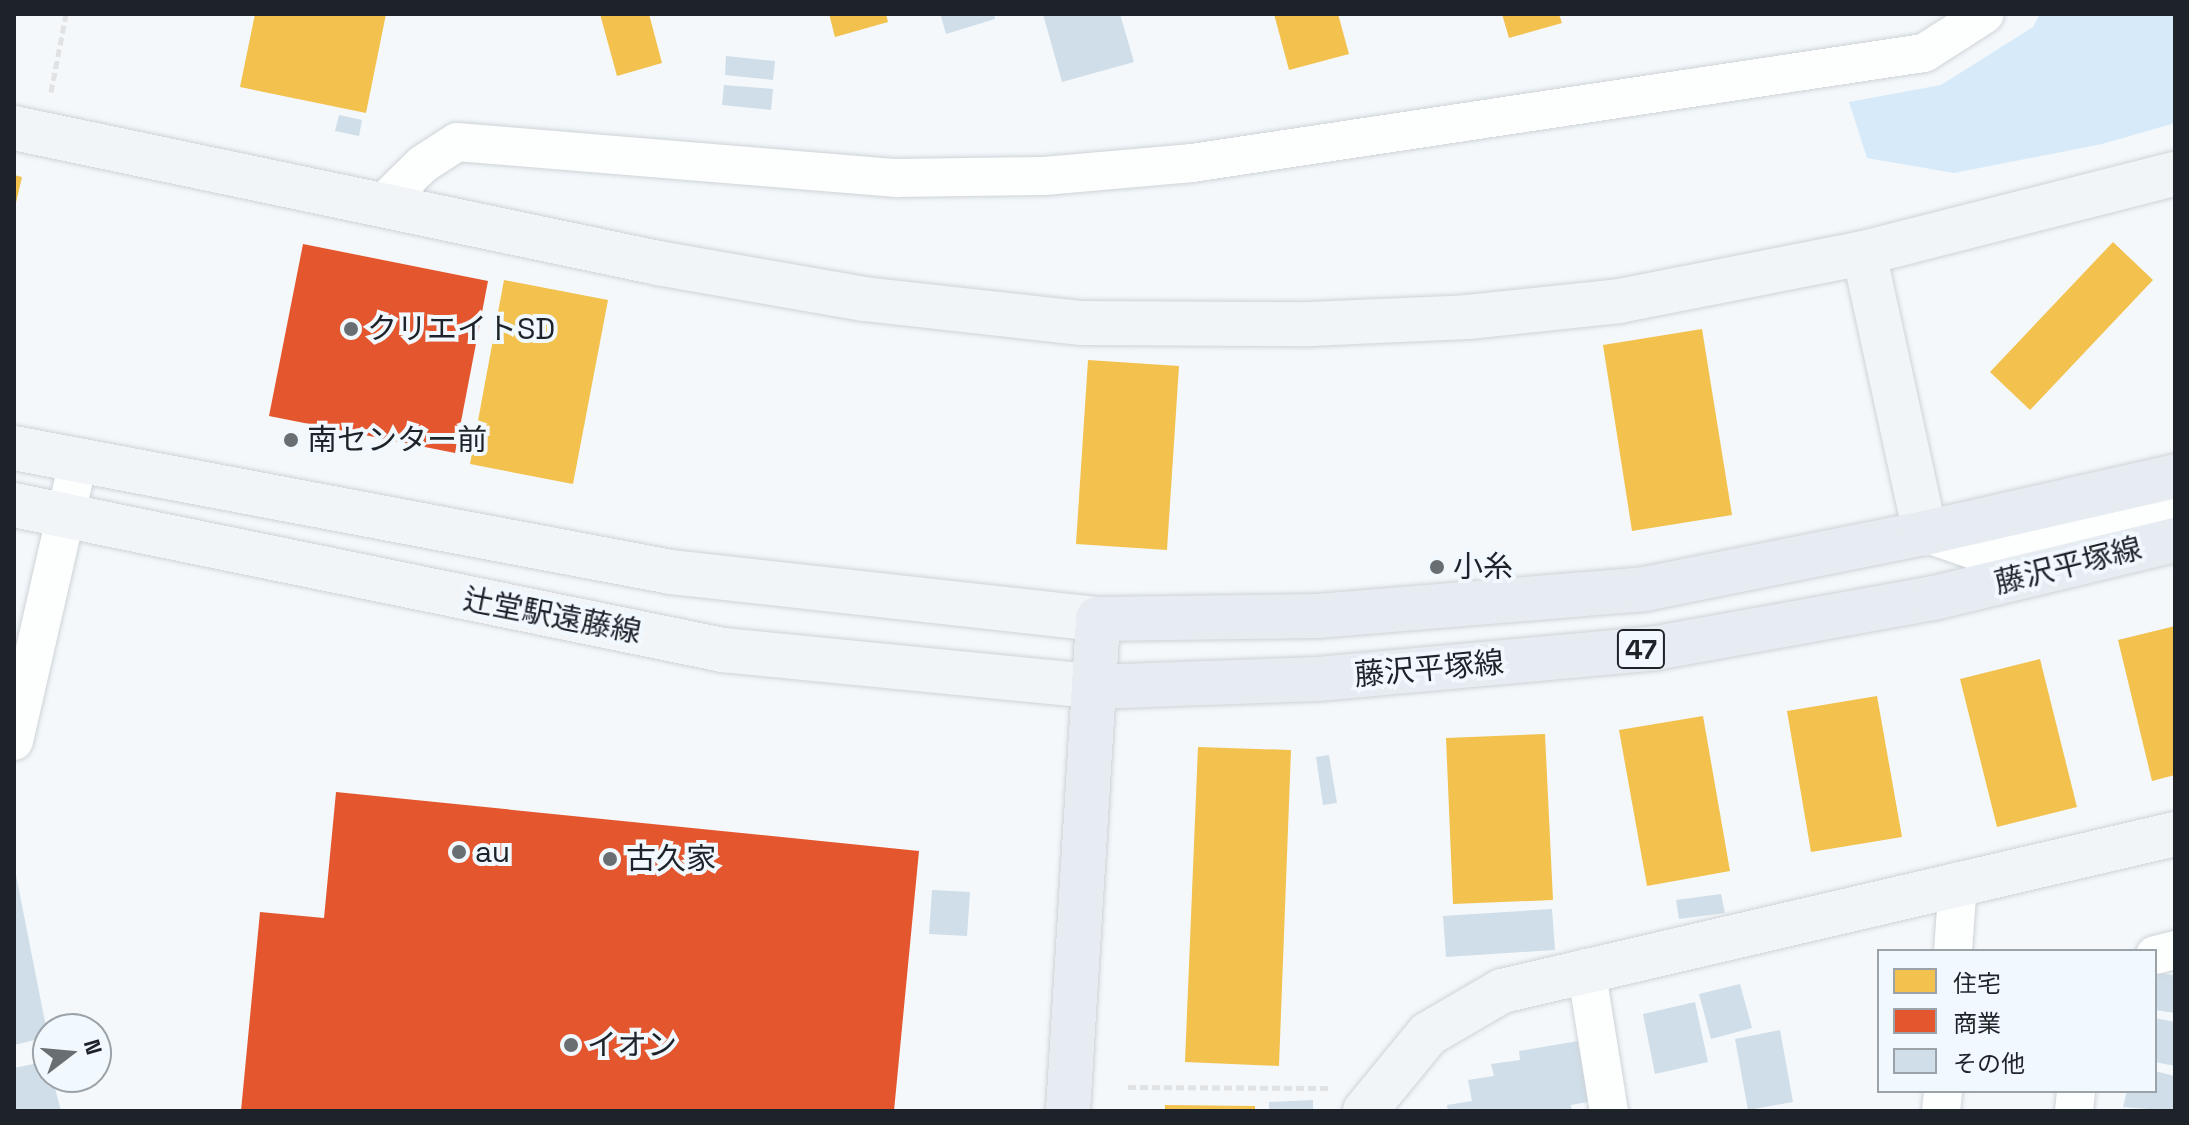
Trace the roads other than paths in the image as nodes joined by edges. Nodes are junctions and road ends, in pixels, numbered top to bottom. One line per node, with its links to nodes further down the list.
1 (1985, 14): 4 (street)
2 (28, 131): 4 (street)
3 (2175, 174): 5 (street)
4 (383, 203): 5 (street)
5 (1864, 253): 12 (street)
6 (14, 448): 7 (street)
7 (78, 462): 10 (street); 14 (street)
8 (2175, 476): 12 (main road, 藤沢平塚線 / 47)
9 (14, 505): 10 (street, 辻堂駅遠藤線)
10 (64, 515): 15 (street, 辻堂駅遠藤線); 16 (street)
11 (2175, 518): 12 (street)
12 (1925, 533): 14 (main road, 藤沢平塚線 / 47)
13 (2175, 540): 15 (main road, 藤沢平塚線 / 47)
14 (1098, 619): 15 (main road)
15 (1097, 687): 22 (main road)
16 (14, 741)
17 (2175, 834): 18 (street)
18 (1958, 881): 19 (street); 20 (street)
19 (1953, 949)
20 (1586, 968): 21 (street); 23 (street)
21 (1353, 1100)
22 (1068, 1111)
23 (1609, 1111)

